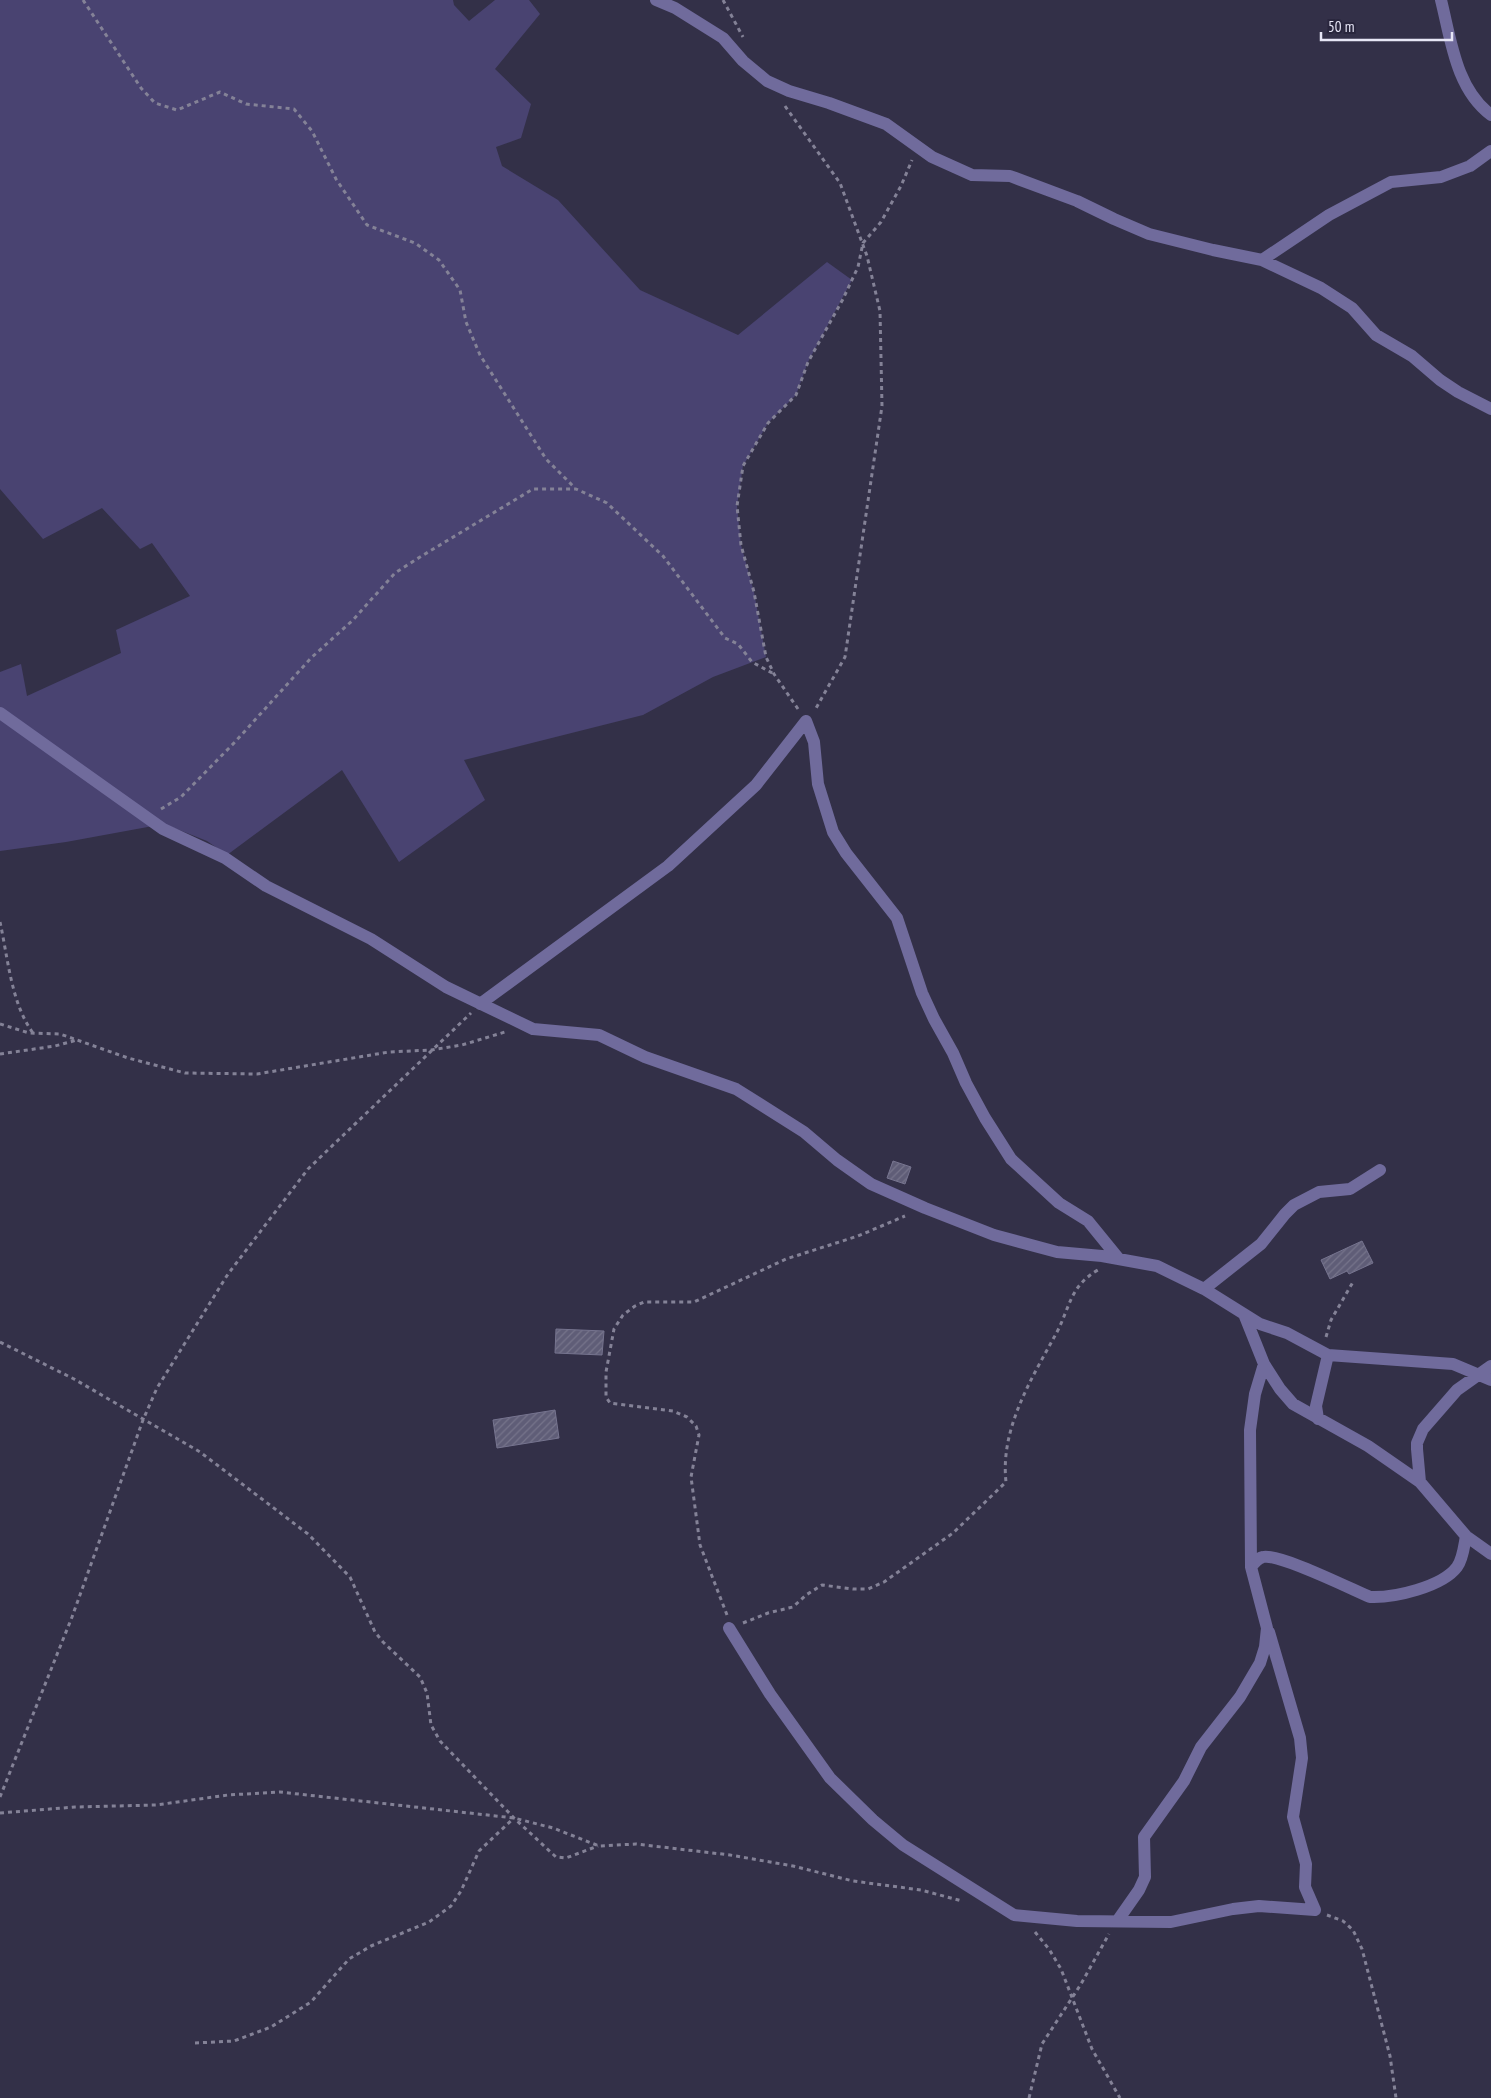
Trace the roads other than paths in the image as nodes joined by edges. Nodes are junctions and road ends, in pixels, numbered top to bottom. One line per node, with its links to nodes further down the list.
1 (656, 0): 5 (street)
2 (1441, 0): 3 (street)
3 (1491, 115)
4 (1491, 151): 5 (street)
5 (1262, 260): 6 (street)
6 (1491, 409)
7 (0, 713): 8 (street)
8 (480, 1004): 10 (street); 10 (street)
9 (1380, 1170): 11 (street)
10 (1119, 1259): 11 (street)
11 (1204, 1289): 12 (street)
12 (1244, 1313): 13 (street); 14 (street)
13 (1328, 1355): 16 (street); 18 (street)
14 (1264, 1364): 18 (street); 22 (street)
15 (1491, 1366): 16 (street)
16 (1478, 1376): 17 (street); 19 (street)
17 (1491, 1380)
18 (1318, 1419): 19 (street)
19 (1420, 1482): 20 (street)
20 (1466, 1536): 21 (street); 22 (street)
21 (1491, 1554)
22 (1251, 1567): 24 (street)
23 (729, 1628): 25 (street)
24 (1267, 1628): 25 (street); 25 (street)
25 (1118, 1920)

